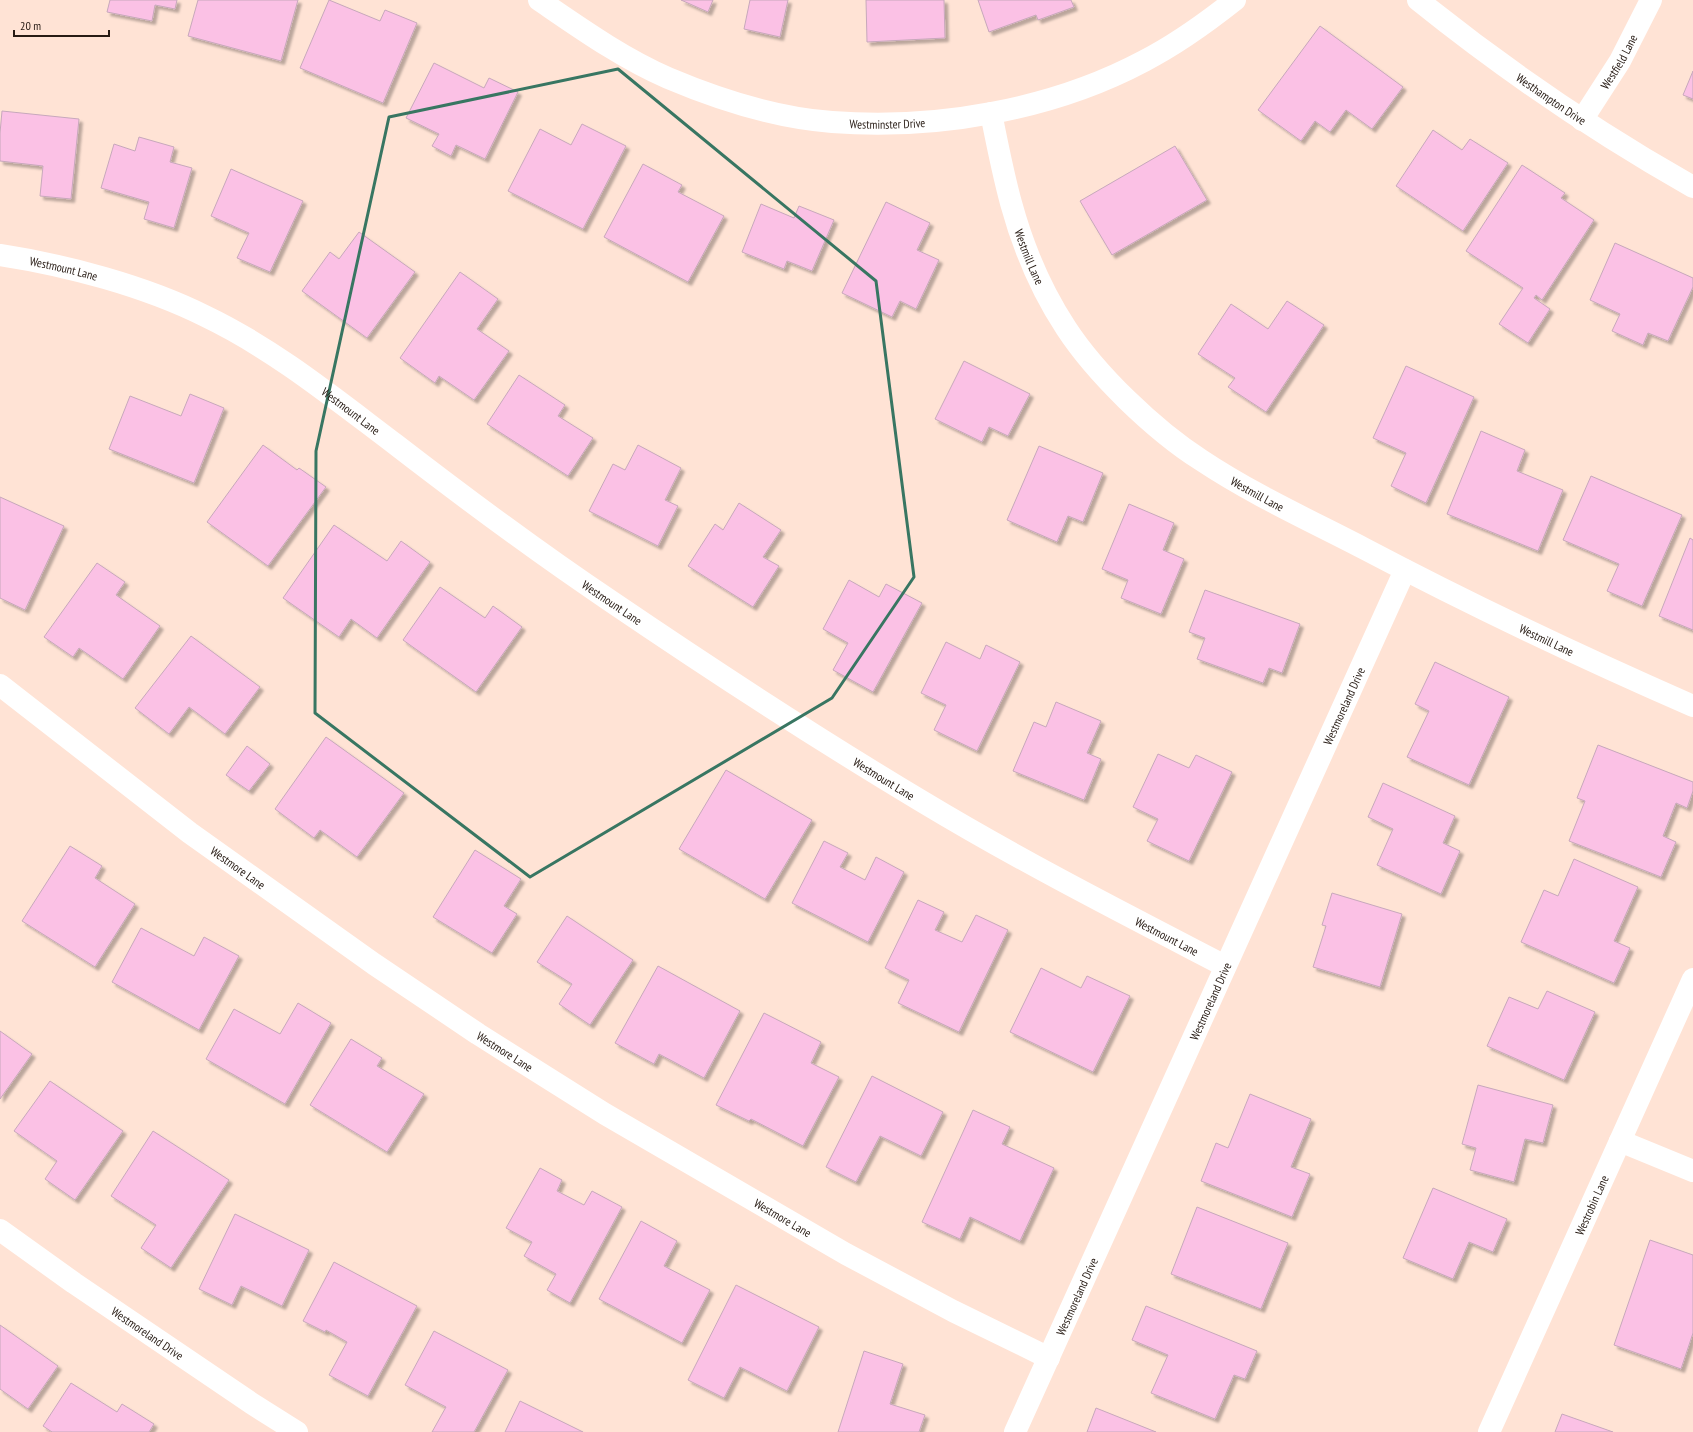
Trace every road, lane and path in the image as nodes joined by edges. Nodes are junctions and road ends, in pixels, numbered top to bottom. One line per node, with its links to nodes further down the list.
1 (539, 0): 5 (street, Westminster Drive)
2 (1235, 0): 5 (street, Westminster Drive)
3 (1418, 0): 6 (street, Westhampton Drive)
4 (1651, 0): 6 (street, Westfield Lane)
5 (991, 113): 9 (street, Westmill Lane)
6 (1582, 120): 7 (street, Westhampton Drive)
7 (1693, 187)
8 (0, 255): 12 (street, Westmount Lane)
9 (1405, 570): 11 (street, Westmill Lane); 12 (street, Westmoreland Drive)
10 (0, 685): 17 (street, Westmore Lane)
11 (1693, 706)
12 (1225, 966): 17 (street, Westmoreland Drive)
13 (1693, 978): 14 (street, Westrobin Lane)
14 (1620, 1141): 15 (street); 20 (street, Westrobin Lane)
15 (1693, 1171)
16 (0, 1230): 18 (street, Westmoreland Drive)
17 (1049, 1358): 19 (street, Westmoreland Drive)
18 (297, 1432)
19 (1014, 1432)
20 (1489, 1432)

